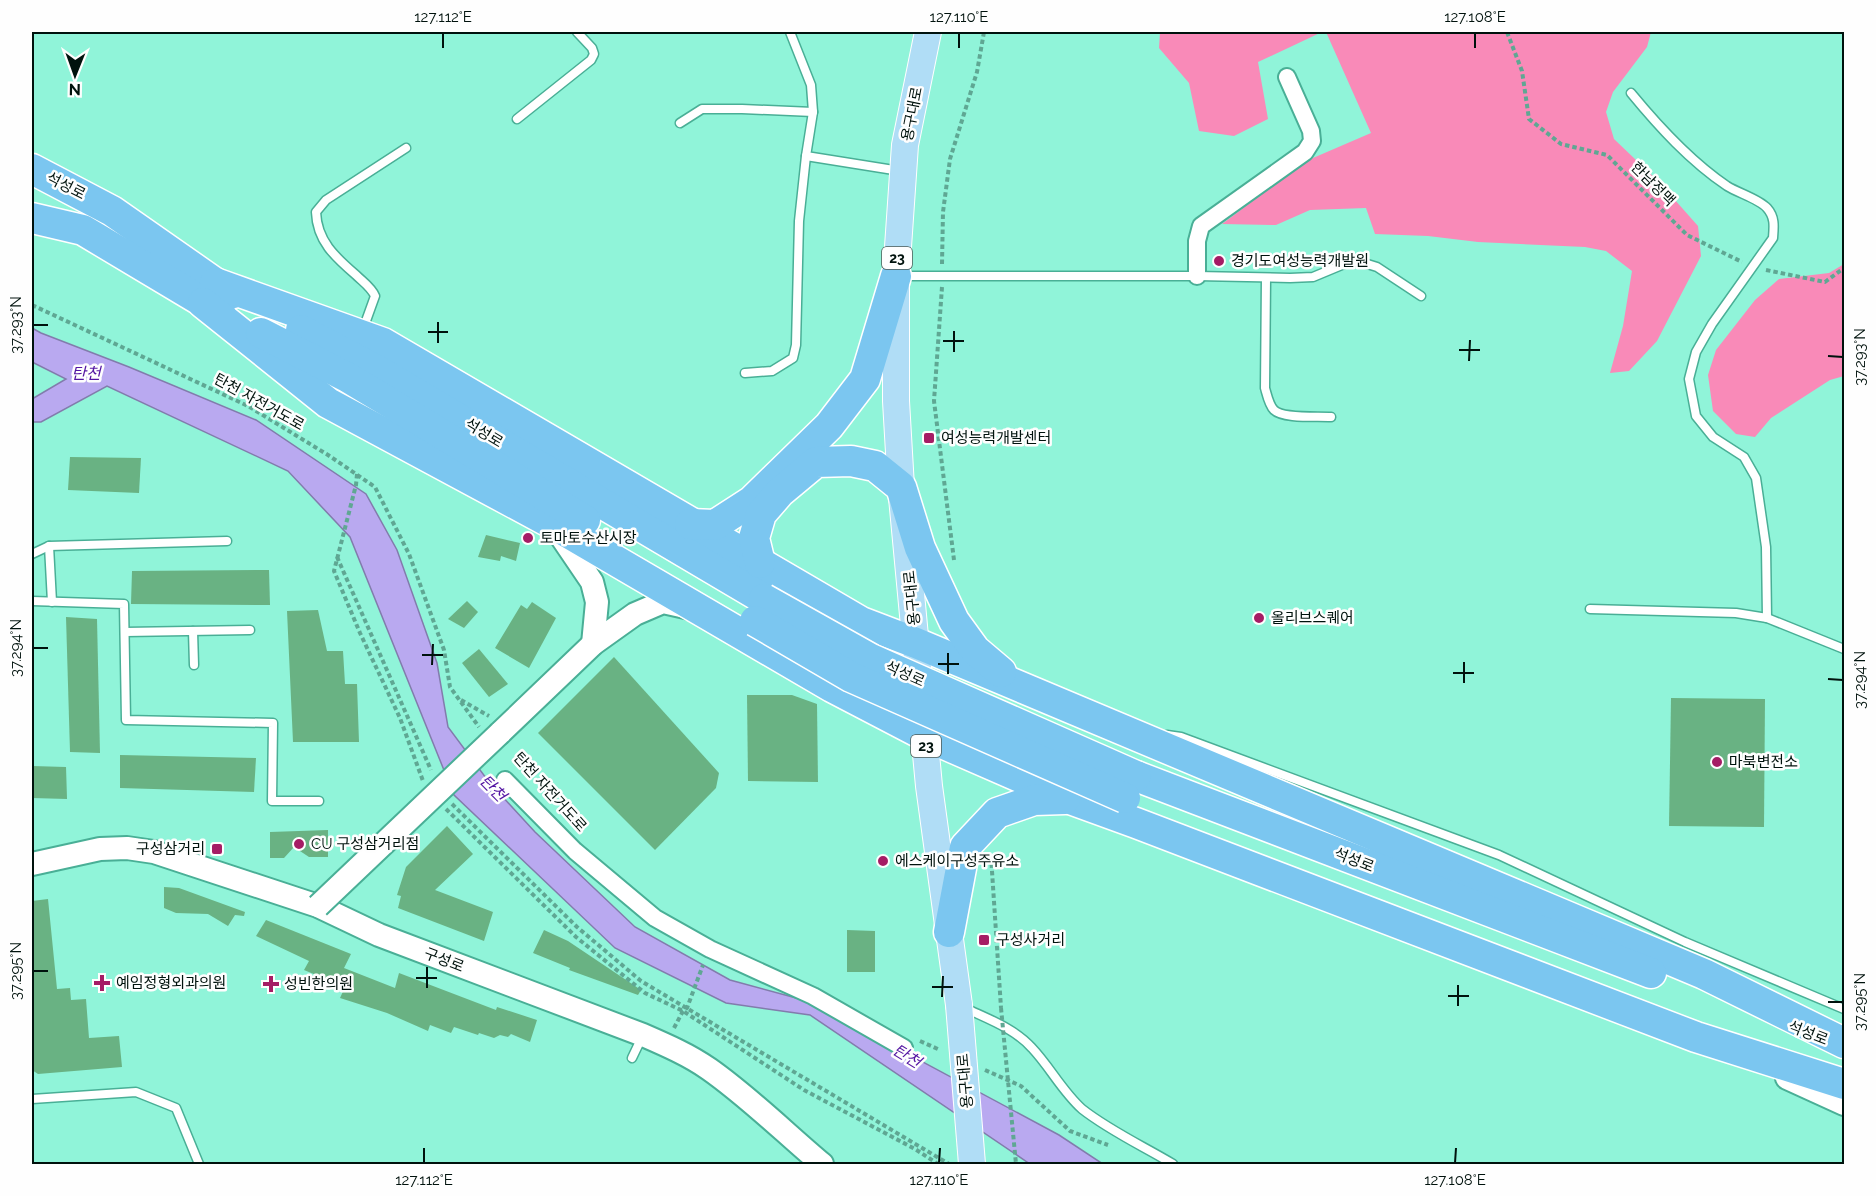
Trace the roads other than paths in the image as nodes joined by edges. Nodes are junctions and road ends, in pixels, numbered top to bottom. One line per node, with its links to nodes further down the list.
1 (577, 32): 7 (lane)
2 (790, 32): 6 (lane)
3 (928, 32): 12 (main road, 용구대로 / 23)
4 (1287, 77): 15 (street)
5 (1631, 93): 34 (lane)
6 (813, 112): 8 (lane); 10 (lane)
7 (517, 119)
8 (680, 123)
9 (406, 148): 19 (lane)
10 (806, 156): 12 (lane); 20 (lane)
11 (32, 168): 17 (highway, 석성로)
12 (903, 171): 14 (main road, 용구대로 / 23)
13 (32, 218): 17 (highway, 석성로)
14 (896, 276): 15 (lane); 22 (main road, 용구대로 / 23); 24 (highway)
15 (1197, 276): 16 (lane)
16 (1266, 278): 18 (lane); 21 (lane)
17 (209, 293): 19 (highway); 23 (highway); 47 (highway, 석성로, bridge)
18 (1421, 296)
19 (361, 335): 24 (highway)
20 (745, 373)
21 (1331, 417)
22 (901, 487): 28 (highway); 38 (main road, 용구대로 / 23); 43 (highway)
23 (553, 524): 33 (highway); 39 (street)
24 (690, 524): 28 (highway)
25 (227, 541): 26 (lane)
26 (49, 546): 27 (lane); 31 (lane)
27 (32, 554)
28 (759, 563): 29 (highway)
29 (805, 589): 38 (highway); 41 (highway)
30 (32, 602): 31 (lane)
31 (51, 602): 37 (lane)
32 (1590, 609): 34 (lane)
33 (700, 610): 39 (street); 41 (highway)
34 (1767, 618): 40 (lane)
35 (250, 630): 36 (lane)
36 (193, 631): 37 (lane); 42 (lane)
37 (124, 632): 49 (lane)
38 (916, 643): 43 (highway); 45 (main road, 용구대로 / 23)
39 (593, 645): 51 (street, bridge)
40 (1845, 649)
41 (772, 651): 45 (highway)
42 (194, 665)
43 (1041, 697): 44 (highway)
44 (1118, 729): 48 (highway); 53 (highway); 55 (lane)
45 (926, 736): 48 (highway); 52 (main road, 용구대로 / 23)
46 (505, 780): 59 (street)
47 (1130, 787): 60 (highway, 석성로); 62 (highway, 석성로)
48 (1070, 799): 52 (highway); 58 (highway)
49 (319, 801)
50 (32, 864): 51 (street, 구성로)
51 (318, 906): 57 (street, 구성로)
52 (949, 932): 54 (main road, 용구대로 / 23)
53 (1704, 974): 56 (street); 60 (highway)
54 (959, 1005): 67 (main road, 용구대로 / 23, bridge); 68 (lane)
55 (1845, 1010)
56 (1845, 1029)
57 (644, 1035): 61 (lane); 66 (street, 구성로)
58 (1696, 1037): 62 (highway); 64 (street)
59 (910, 1043)
60 (1845, 1045)
61 (632, 1058)
62 (1845, 1083)
63 (32, 1099): 65 (lane)
64 (1845, 1104)
65 (199, 1164)
66 (822, 1164)
67 (972, 1164)
68 (1173, 1164)

